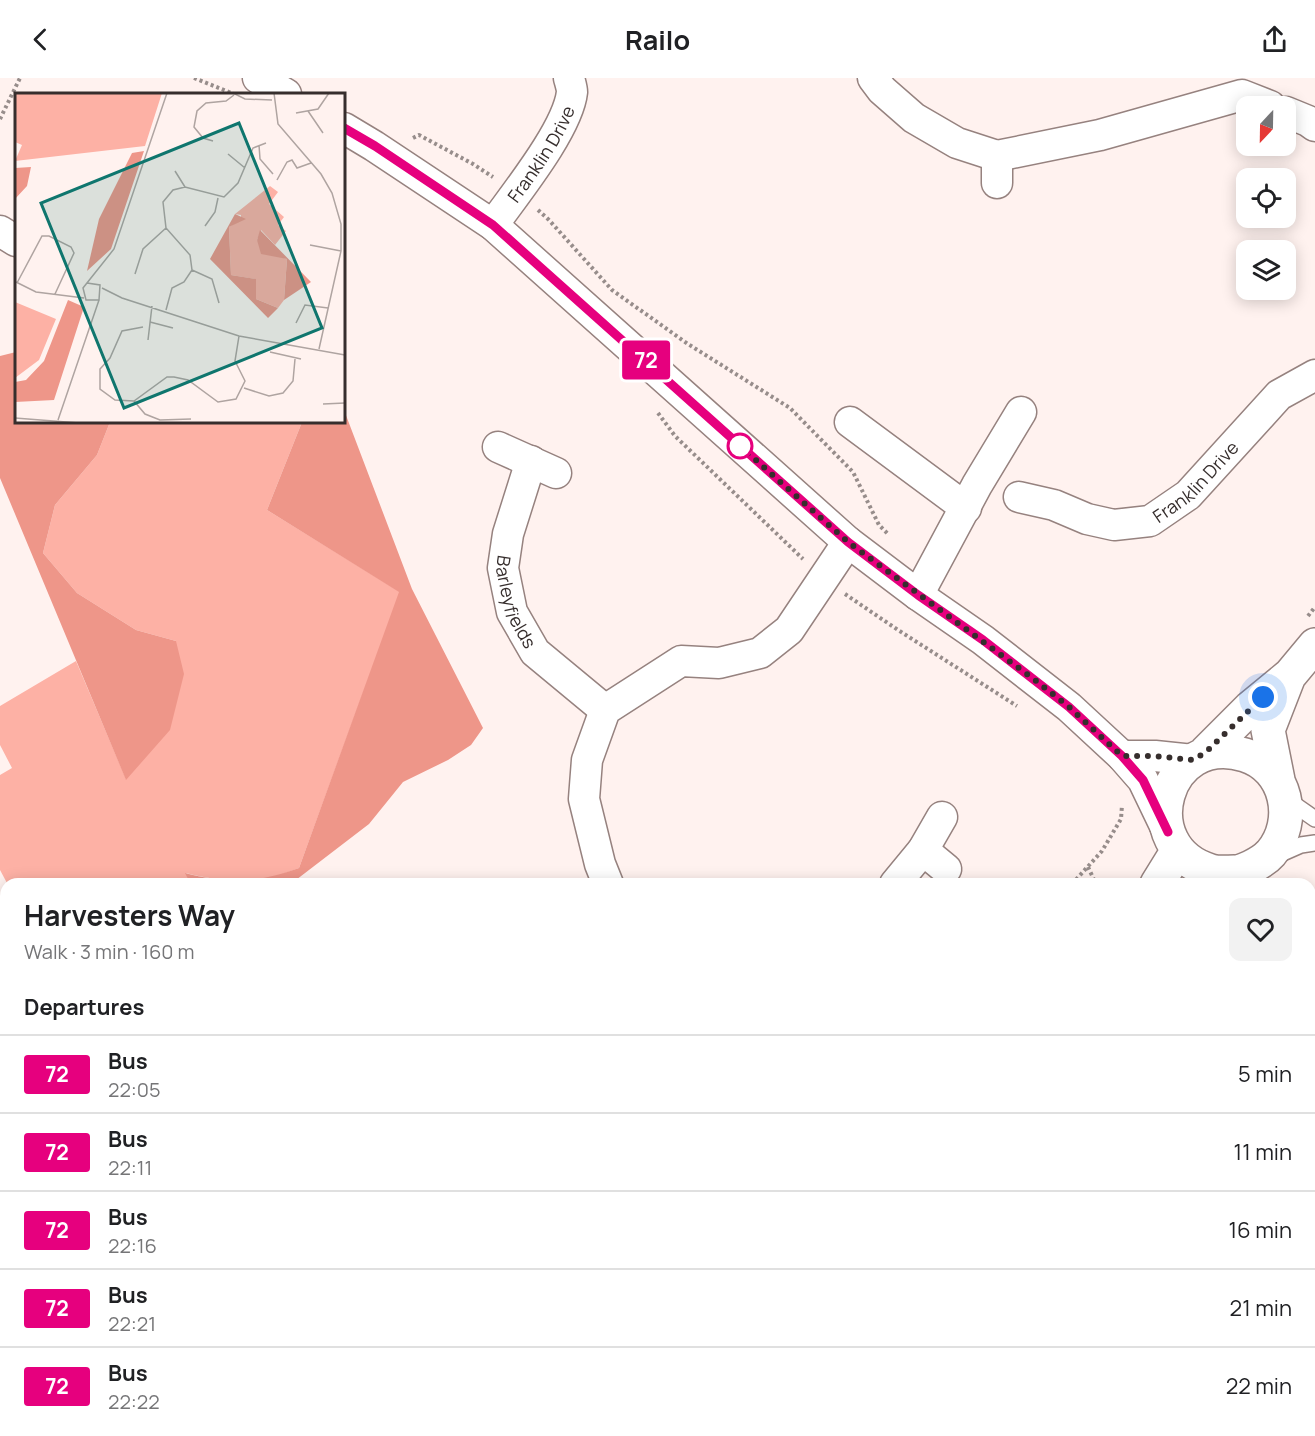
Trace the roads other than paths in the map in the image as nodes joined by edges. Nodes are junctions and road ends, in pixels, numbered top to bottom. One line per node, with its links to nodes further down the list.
1 (258, 78): 5 (street)
2 (569, 78): 10 (street, Franklin Drive)
3 (873, 78): 4 (street)
4 (1239, 87): 6 (street)
5 (284, 93)
6 (1254, 96)
7 (1296, 116): 8 (street)
8 (1315, 126)
9 (345, 129): 10 (street)
10 (493, 225): 19 (street)
11 (0, 231): 12 (street)
12 (15, 240)
13 (1315, 375): 17 (street, Franklin Drive)
14 (1021, 412): 18 (street)
15 (850, 422): 18 (street)
16 (498, 447): 23 (street, Barleyfields)
17 (1019, 497)
18 (966, 508): 20 (street)
19 (848, 542): 20 (street); 23 (street)
20 (918, 595): 24 (street)
21 (1315, 645): 22 (street)
22 (1290, 675): 25 (street); 26 (street)
23 (605, 710): 34 (street)
24 (1122, 756): 25 (street); 29 (street)
25 (1199, 756): 26 (street); 29 (street)
26 (1281, 789): 28 (lane); 33 (street)
27 (942, 817): 31 (street)
28 (1315, 819)
29 (1173, 841): 33 (street); 36 (street)
30 (1315, 843): 33 (lane)
31 (923, 850): 32 (street); 35 (street)
32 (946, 869)
33 (1231, 874)
34 (606, 878)
35 (900, 878)
36 (1159, 878)

